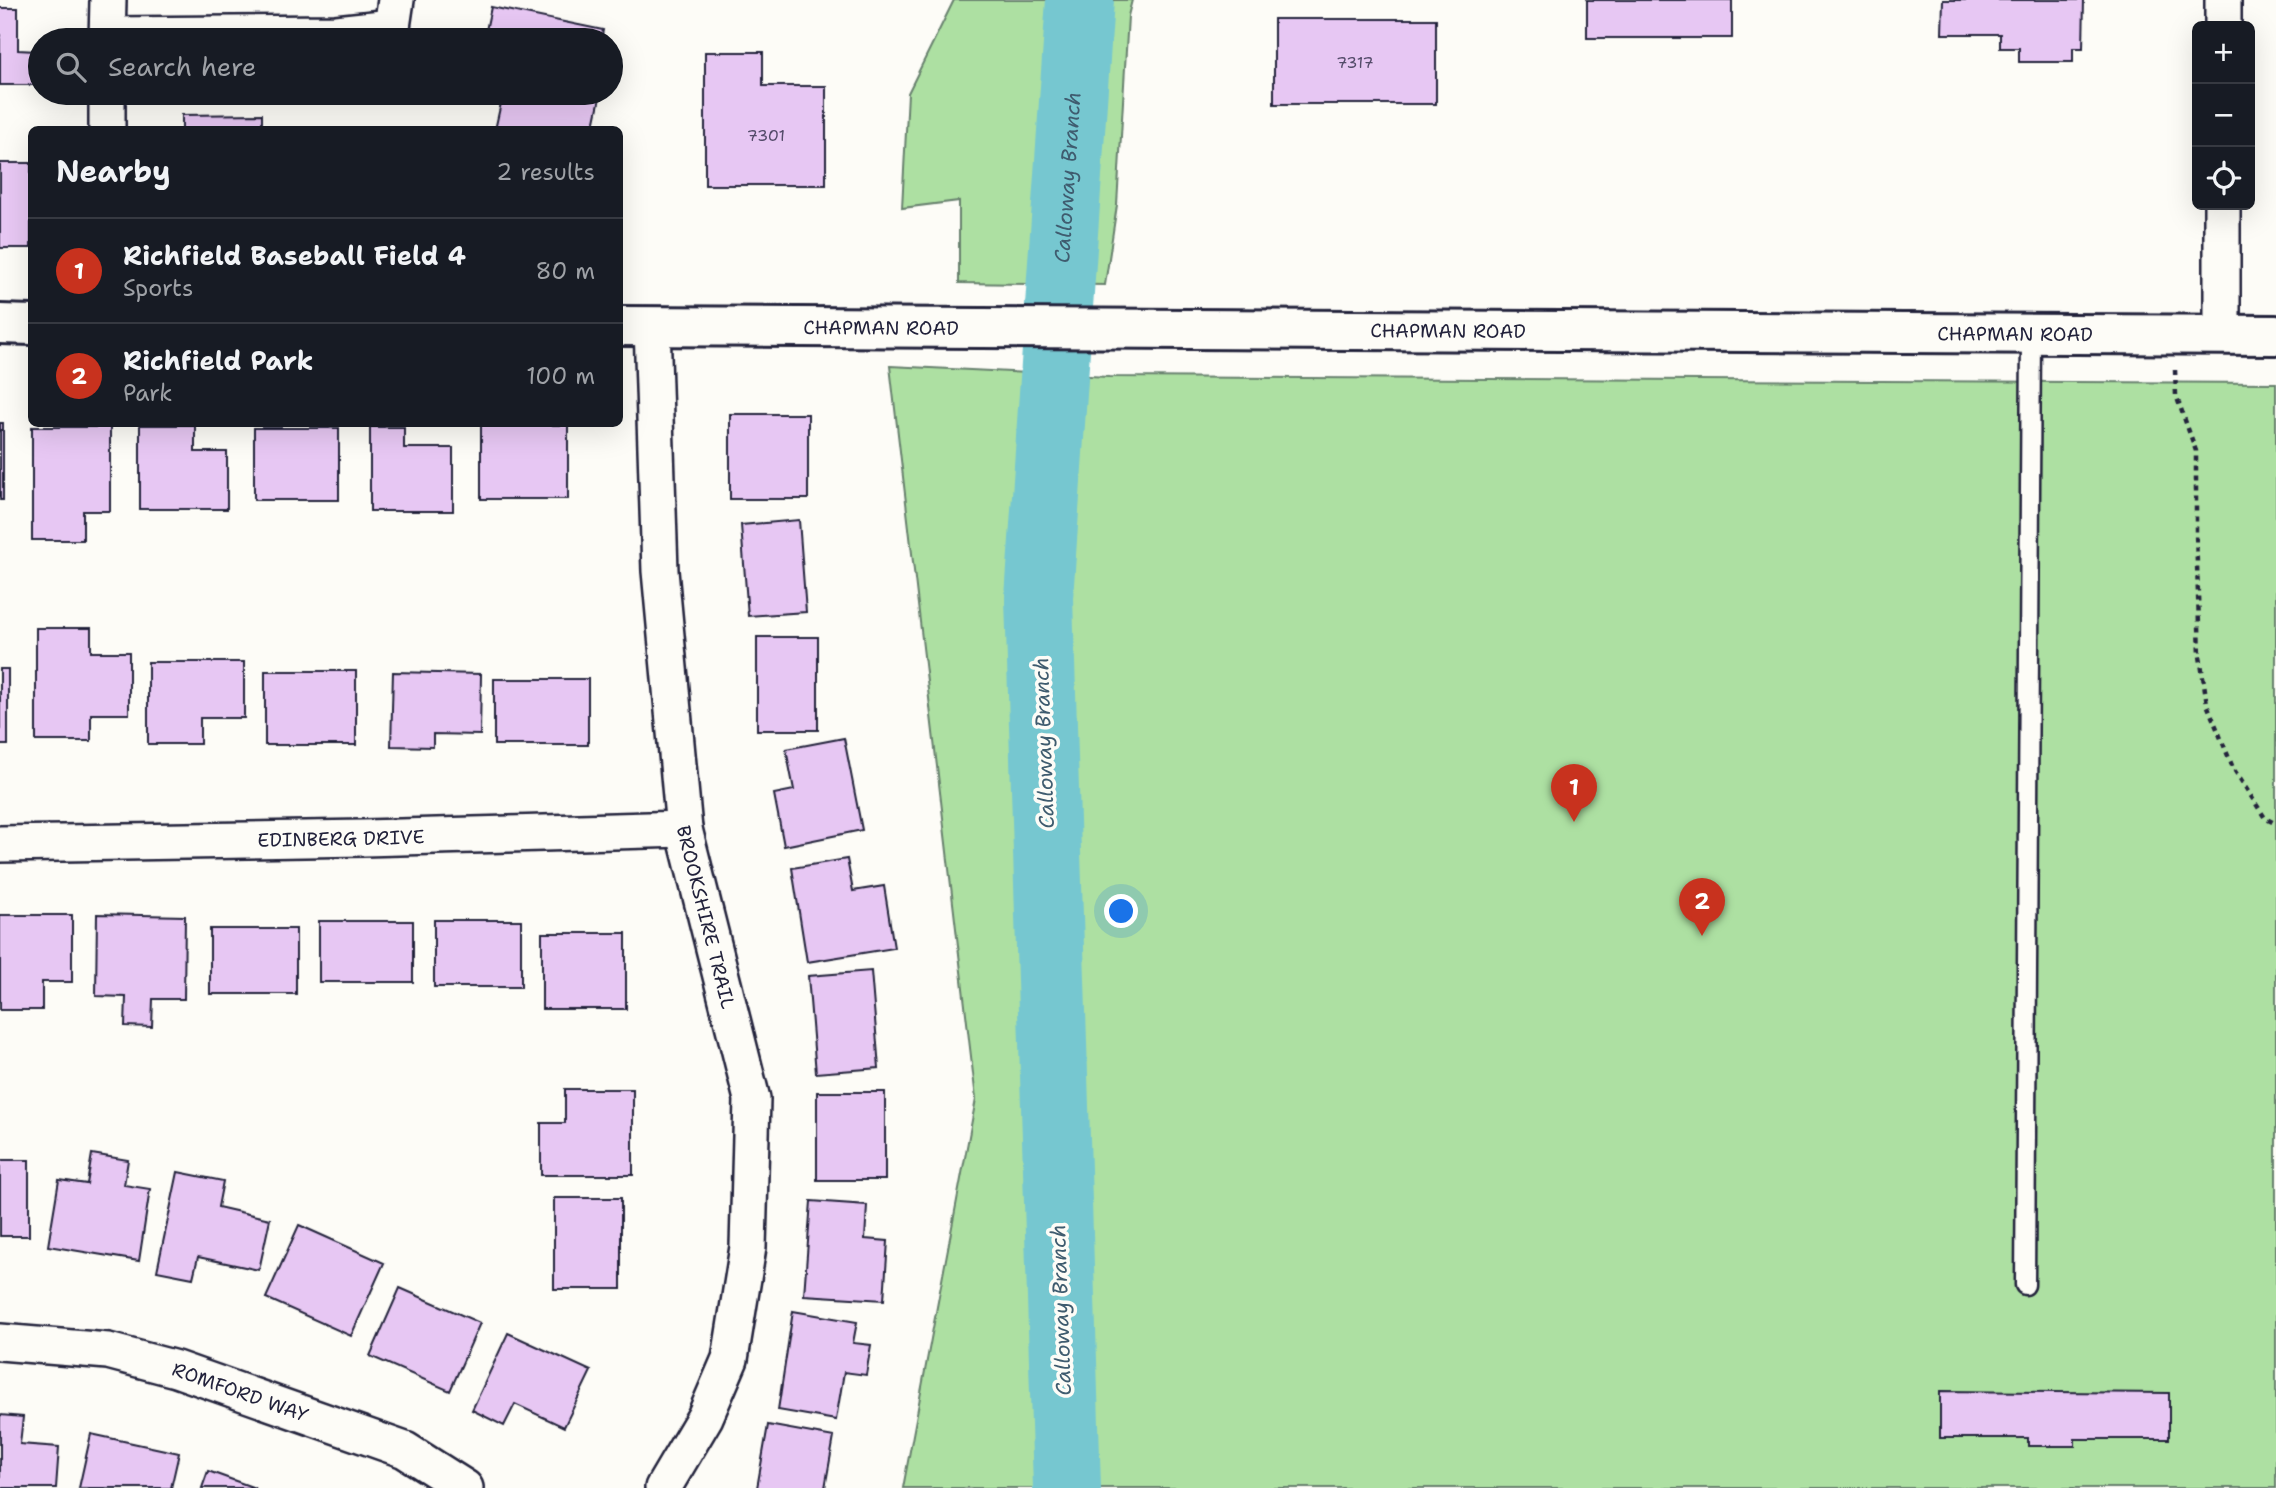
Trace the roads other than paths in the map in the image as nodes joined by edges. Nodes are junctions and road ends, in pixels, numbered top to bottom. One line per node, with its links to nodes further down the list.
1 (107, 0): 5 (street)
2 (396, 0): 6 (street)
3 (2223, 0): 4 (street)
4 (2223, 21)
5 (107, 28)
6 (382, 28)
7 (107, 105): 8 (street)
8 (107, 126)
9 (2222, 210): 14 (street)
10 (0, 324): 11 (street)
11 (28, 325)
12 (636, 326): 13 (street, CHAPMAN ROAD); 16 (street, BROOKSHIRE TRAIL)
13 (2031, 334): 14 (street, CHAPMAN ROAD); 18 (lane)
14 (2222, 335): 15 (street, CHAPMAN ROAD)
15 (2276, 335)
16 (684, 829): 17 (street, EDINBERG DRIVE); 21 (street, BROOKSHIRE TRAIL)
17 (0, 844)
18 (2025, 1285)
19 (0, 1342): 20 (street, ROMFORD WAY)
20 (465, 1488)
21 (663, 1488)

